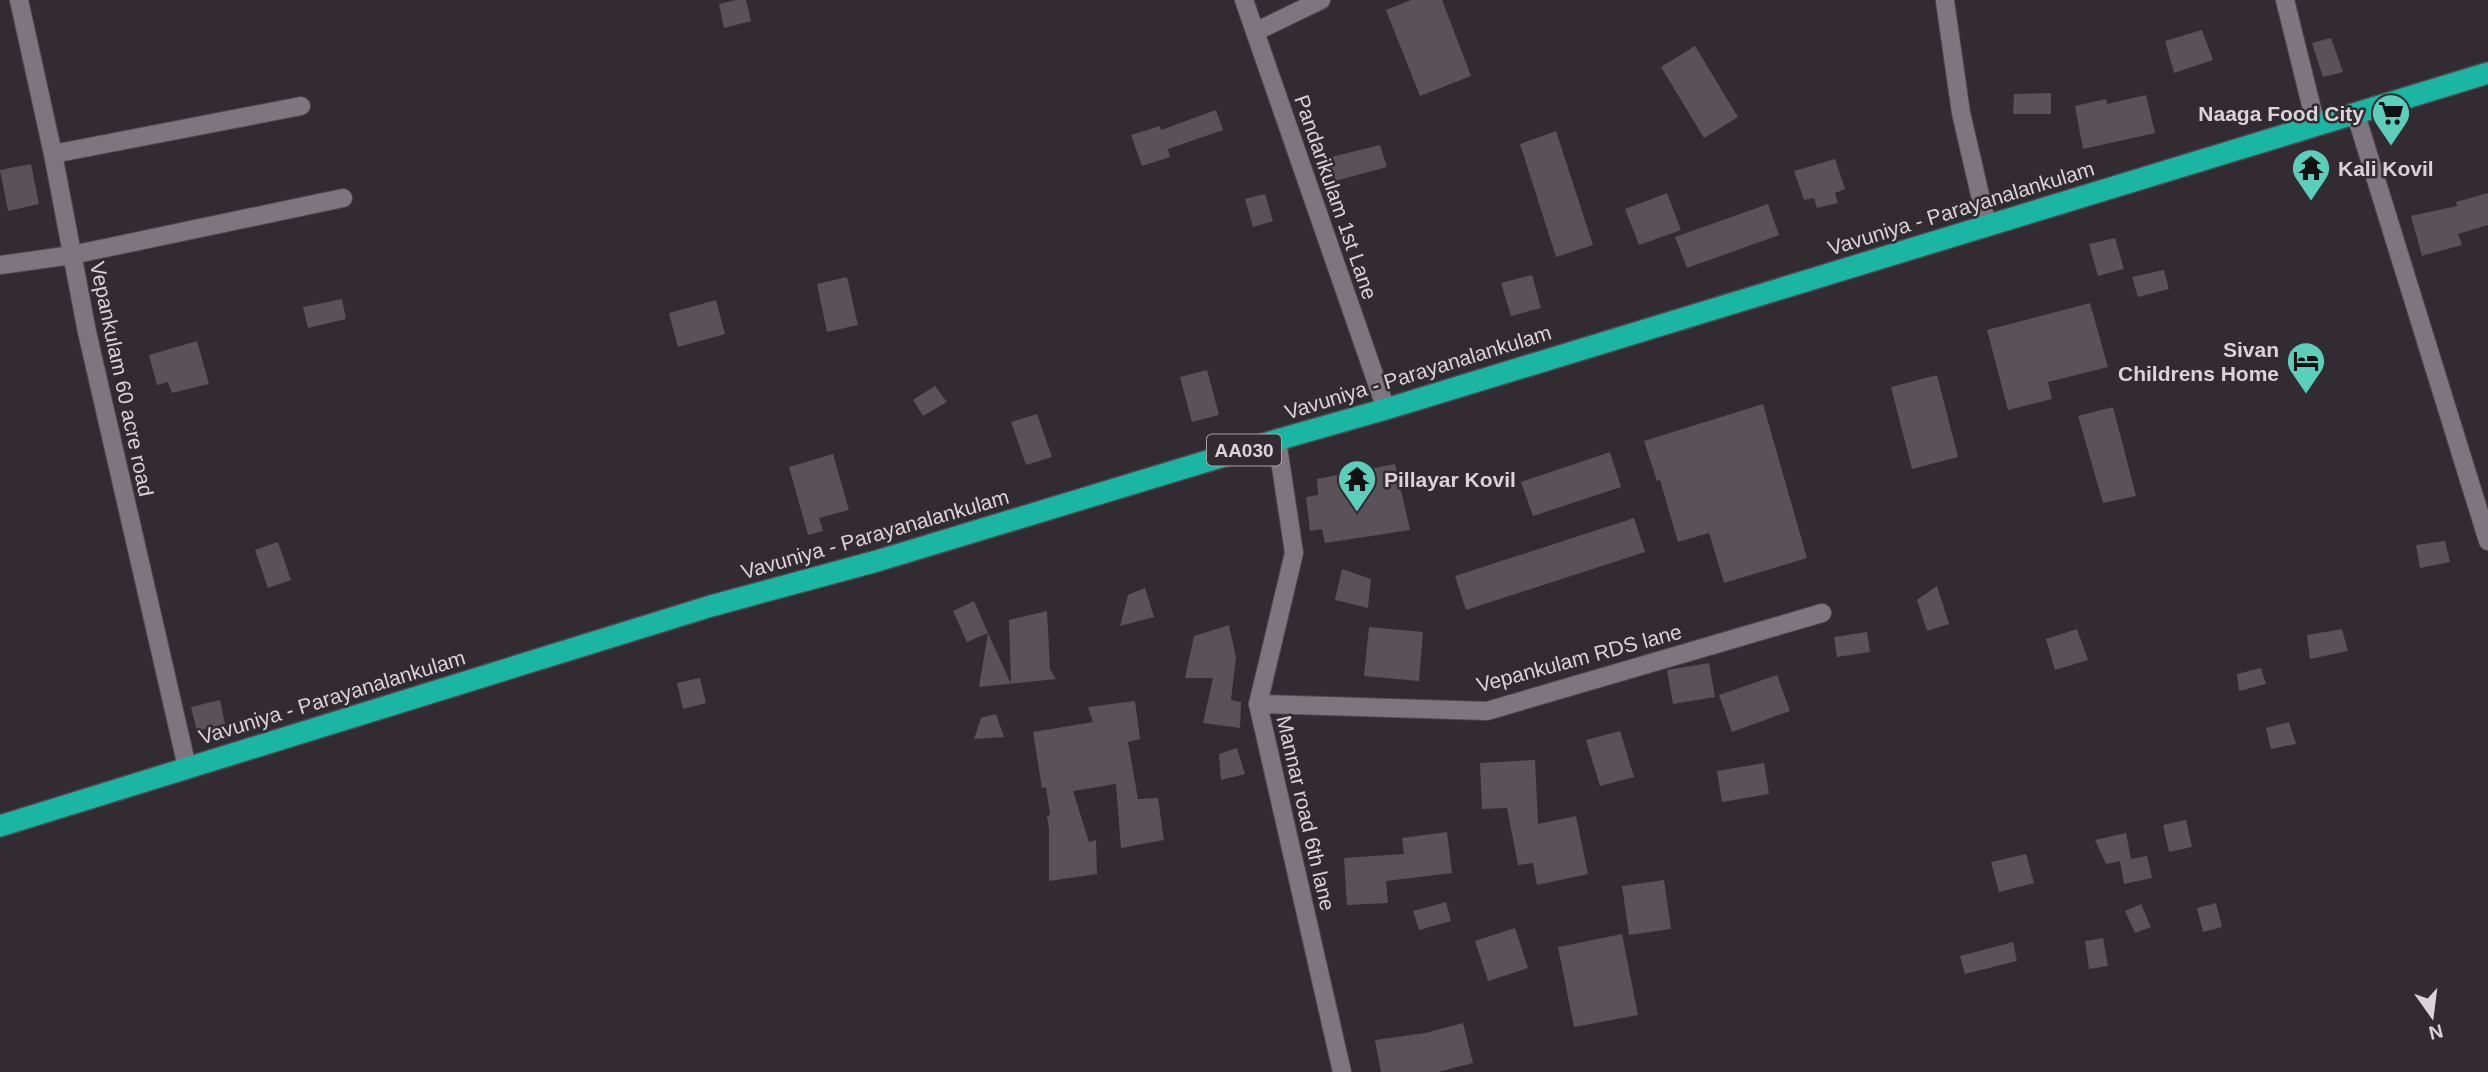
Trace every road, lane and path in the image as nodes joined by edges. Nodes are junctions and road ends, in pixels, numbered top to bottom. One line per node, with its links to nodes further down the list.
1 (19, 0): 11 (street, Vepankulam 60 acre road)
2 (1244, 0): 6 (street, Pandarikulam 1st Lane)
3 (1321, 0): 6 (street)
4 (2285, 0): 10 (street)
5 (1945, 1): 13 (street)
6 (1255, 32): 16 (street, Pandarikulam 1st Lane)
7 (2488, 73): 9 (highway, Vavuniya - Parayanalankulam / AA030)
8 (300, 106): 11 (street)
9 (2356, 115): 10 (highway, Vavuniya - Parayanalankulam / AA030); 18 (street)
10 (2316, 125): 13 (highway, Vavuniya - Parayanalankulam / AA030)
11 (53, 154): 14 (street, Vepankulam 60 acre road)
12 (343, 198): 14 (street)
13 (1987, 225): 16 (highway, Vavuniya - Parayanalankulam / AA030)
14 (72, 255): 15 (street); 22 (street, Vepankulam 60 acre road)
15 (0, 265)
16 (1386, 410): 17 (highway, Vavuniya - Parayanalankulam / AA030)
17 (1277, 440): 21 (street, Mannar road 6th lane); 22 (highway, Vavuniya - Parayanalankulam / AA030)
18 (2483, 505): 19 (street)
19 (2488, 541)
20 (1822, 613): 21 (street, Vepankulam RDS lane)
21 (1258, 704): 24 (street, Mannar road 6th lane)
22 (187, 767): 23 (highway, Vavuniya - Parayanalankulam / AA030)
23 (0, 826)
24 (1342, 1072)

